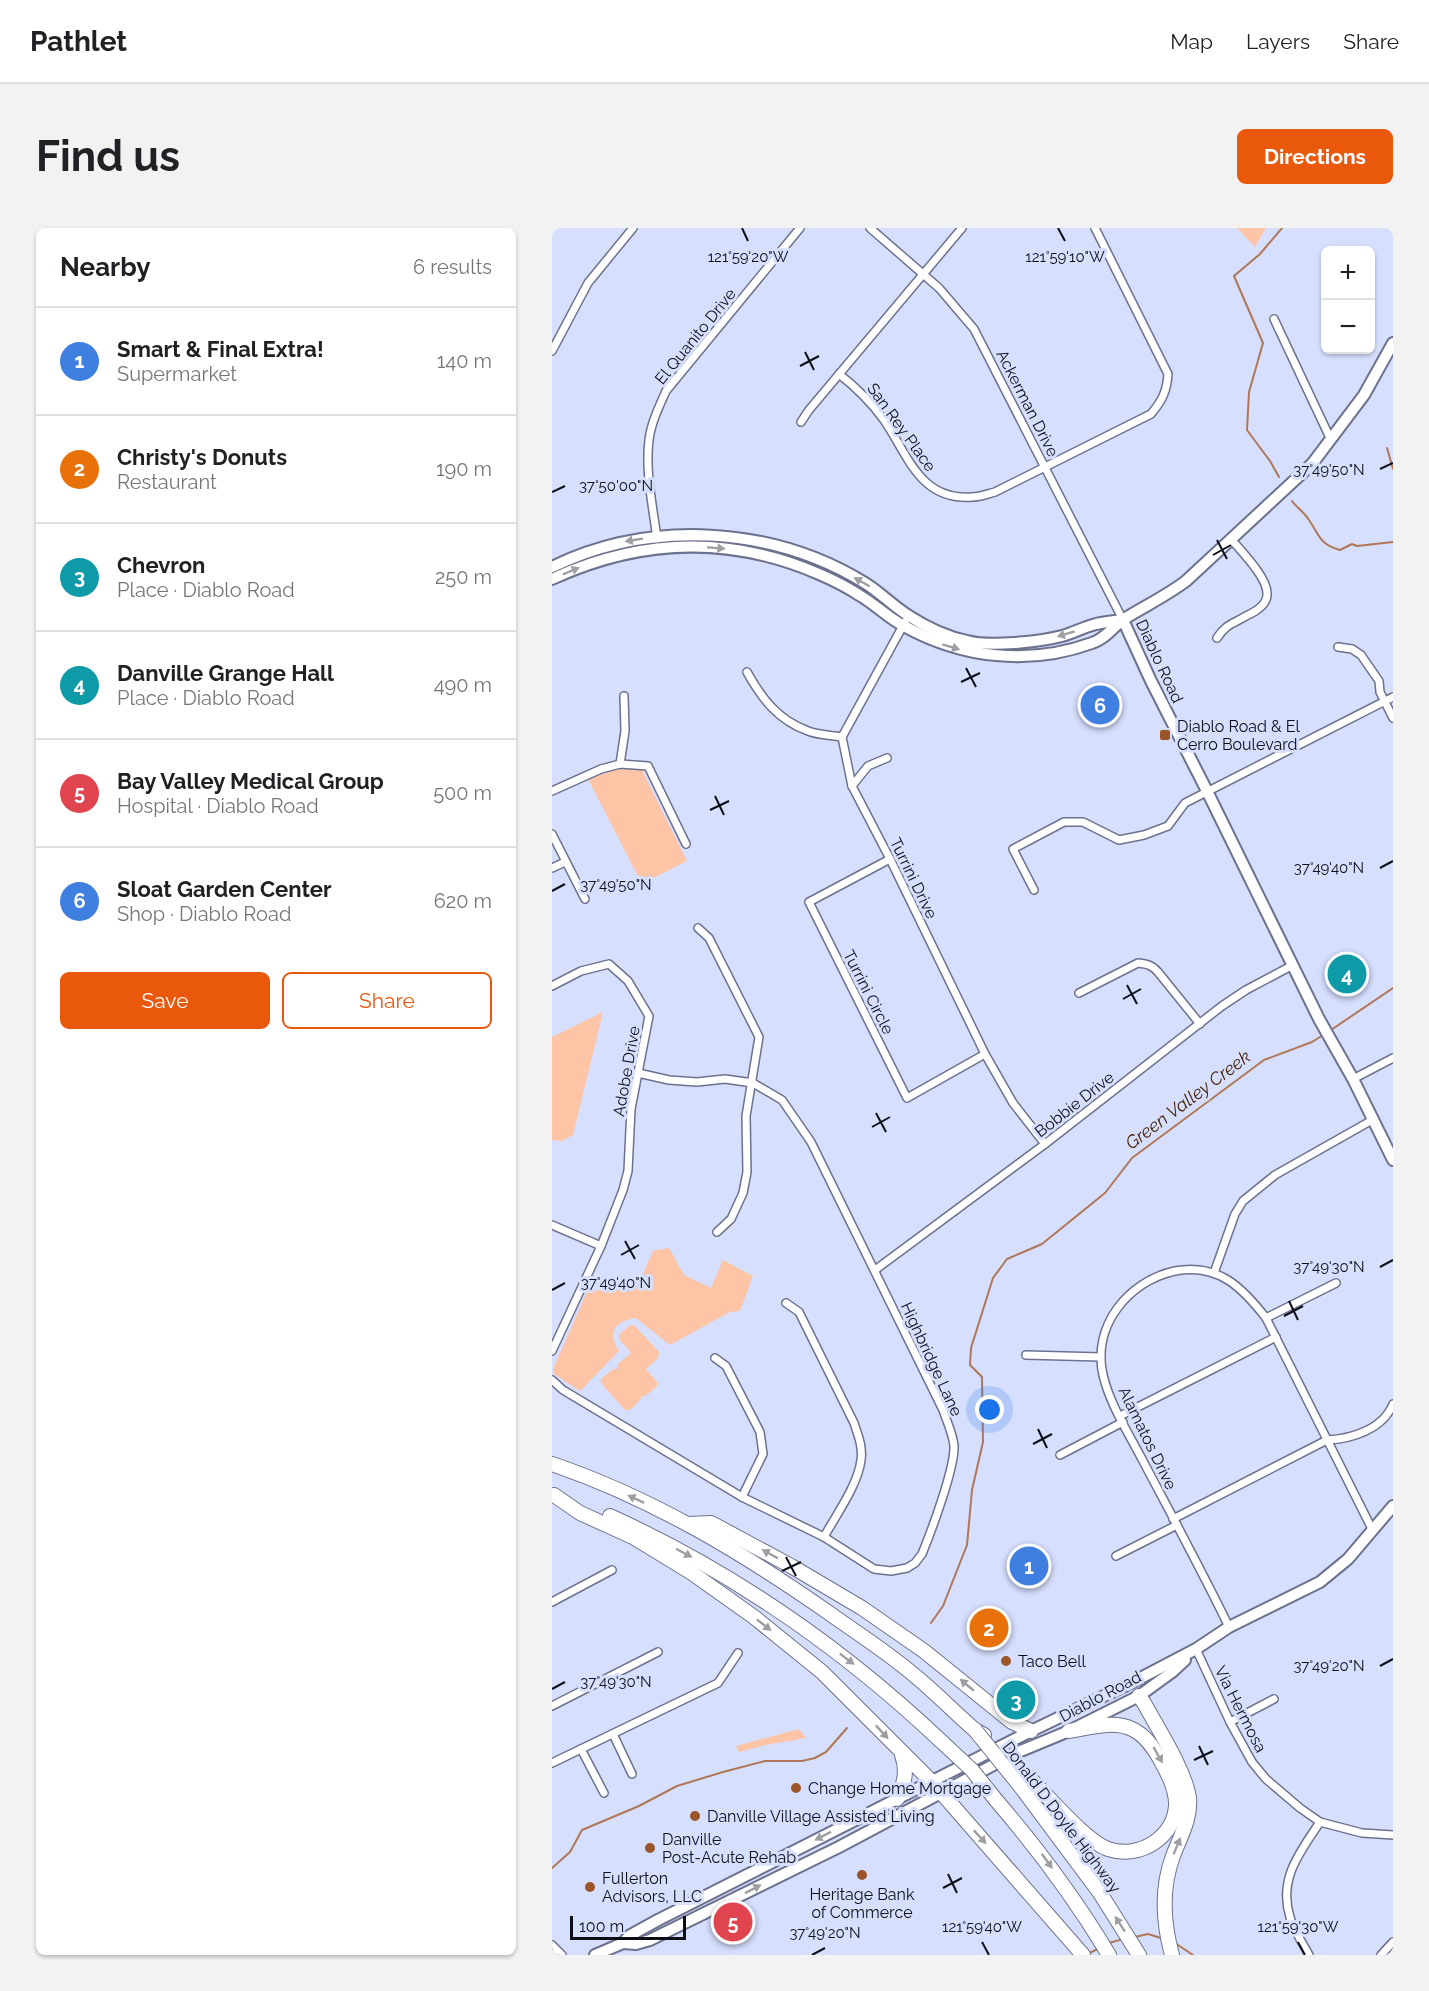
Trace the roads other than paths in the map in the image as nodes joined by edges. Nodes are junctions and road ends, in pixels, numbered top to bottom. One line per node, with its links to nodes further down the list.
1 (633, 228): 9 (street)
2 (800, 228): 15 (street, El Quanito Drive)
3 (870, 228): 6 (street, Ackerman Drive)
4 (962, 228): 6 (street)
5 (1095, 228): 13 (street, San Rey Place)
6 (924, 274): 10 (street); 13 (street, Ackerman Drive)
7 (1274, 319): 12 (street)
8 (1393, 343): 12 (street, Diablo Road)
9 (552, 351)
10 (839, 374): 11 (street); 13 (street, San Rey Place)
11 (801, 422)
12 (1331, 440): 14 (street, Diablo Road)
13 (1044, 466): 18 (street, Ackerman Drive)
14 (1231, 539): 18 (street, Diablo Road); 20 (street)
15 (657, 542): 16 (street, one-way to 16); 17 (street, one-way to 15); 19 (street)
16 (552, 567)
17 (552, 579)
18 (1123, 620): 19 (street, one-way to 19); 19 (street, one-way to 18); 31 (street, Diablo Road)
19 (906, 621): 27 (street)
20 (1217, 638)
21 (1338, 647): 25 (street)
22 (747, 672): 27 (street)
23 (624, 696): 29 (street)
24 (1393, 697): 25 (street)
25 (1385, 701): 26 (street); 31 (street)
26 (1393, 718)
27 (842, 737): 30 (street, Turrini Drive)
28 (887, 758): 30 (street)
29 (620, 764): 32 (street); 34 (street)
30 (852, 786): 35 (street, Turrini Drive)
31 (1207, 791): 38 (street); 41 (street, Diablo Road)
32 (552, 792)
33 (552, 834): 36 (street)
34 (686, 844)
35 (890, 859): 45 (street, Turrini Drive); 45 (street, Turrini Circle)
36 (565, 862): 37 (street); 39 (street)
37 (552, 868)
38 (1034, 890)
39 (585, 899)
40 (698, 928): 49 (street)
41 (1293, 965): 44 (street, Bobbie Drive); 48 (street, Diablo Road)
42 (552, 986): 47 (street, Adobe Drive)
43 (1079, 993): 44 (street)
44 (1200, 1024): 51 (street, Bobbie Drive)
45 (985, 1054): 51 (street, Turrini Drive)
46 (1393, 1058): 48 (street)
47 (638, 1073): 49 (street, Highbridge Lane); 55 (street, Adobe Drive)
48 (1353, 1079): 50 (street, Diablo Road)
49 (753, 1083): 54 (street); 56 (street, Highbridge Lane)
50 (1374, 1119): 52 (street, Diablo Road); 57 (street)
51 (1045, 1144): 56 (street, Bobbie Drive)
52 (1393, 1160)
53 (552, 1226): 55 (street)
54 (717, 1232)
55 (601, 1245): 62 (street, Adobe Drive)
56 (875, 1270): 78 (street, Highbridge Lane)
57 (1215, 1273): 60 (street, Alamatos Drive); 64 (street, Alamatos Drive)
58 (1336, 1283): 60 (street)
59 (786, 1303): 78 (street)
60 (1266, 1318): 61 (street, Alamatos Drive)
61 (1276, 1337): 68 (street); 69 (street, Alamatos Drive)
62 (552, 1352)
63 (1026, 1355): 64 (street)
64 (1101, 1357): 68 (street, Alamatos Drive)
65 (716, 1358): 73 (street)
66 (552, 1380): 73 (street, Highbridge Lane)
67 (1393, 1404): 69 (street)
68 (1121, 1419): 70 (street); 75 (street, Alamatos Drive)
69 (1327, 1440): 75 (street); 77 (street, Alamatos Drive)
70 (1060, 1455)
71 (552, 1464): 76 (highway, Donald D Doyle Highway, one-way to 71)
72 (553, 1495): 95 (highway, one-way to 95); 111 (highway, one-way to 111, bridge)
73 (742, 1497): 78 (street, Highbridge Lane)
74 (1393, 1506): 77 (street, Diablo Road)
75 (1175, 1522): 79 (street); 82 (street, Alamatos Drive)
76 (689, 1524): 91 (highway, one-way to 76); 98 (highway, Donald D Doyle Highway, bridge)
77 (1373, 1531): 82 (street, Diablo Road)
78 (824, 1537)
79 (1116, 1556)
80 (612, 1570): 81 (street)
81 (552, 1602)
82 (1229, 1627): 83 (street, Diablo Road)
83 (1196, 1650): 86 (street, Diablo Road); 87 (street, Diablo Road); 90 (street, Via Hermosa)
84 (658, 1652): 89 (street)
85 (738, 1653): 93 (street)
86 (1131, 1683): 87 (street); 91 (street, Diablo Road)
87 (1138, 1696): 92 (street, Diablo Road); 113 (highway, one-way to 87)
88 (1274, 1699): 90 (street)
89 (552, 1706)
90 (1230, 1722): 103 (street, Via Hermosa)
91 (1031, 1731): 99 (street, Diablo Road)
92 (1069, 1731): 98 (highway, one-way to 98); 101 (street, Diablo Road)
93 (613, 1734): 94 (street); 97 (street)
94 (581, 1749): 96 (street); 100 (street)
95 (902, 1753): 99 (highway); 102 (highway)
96 (552, 1763)
97 (632, 1774)
98 (1022, 1779): 112 (highway, Donald D Doyle Highway, one-way to 98)
99 (932, 1782): 101 (highway); 102 (street, Diablo Road)
100 (604, 1793)
101 (942, 1793): 106 (street, Diablo Road, one-way to 101); 110 (highway, one-way to 110)
102 (897, 1799): 106 (street, Diablo Road, one-way to 106)
103 (1320, 1822): 104 (street, Via Hermosa); 114 (street)
104 (1393, 1835)
105 (1393, 1942): 115 (street)
106 (623, 1943): 109 (street, Diablo Road)
107 (552, 1945): 108 (street)
108 (562, 1955)
109 (595, 1955)
110 (1083, 1955)
111 (1109, 1955)
112 (1139, 1955)
113 (1172, 1955)
114 (1309, 1955)
115 (1381, 1955)

